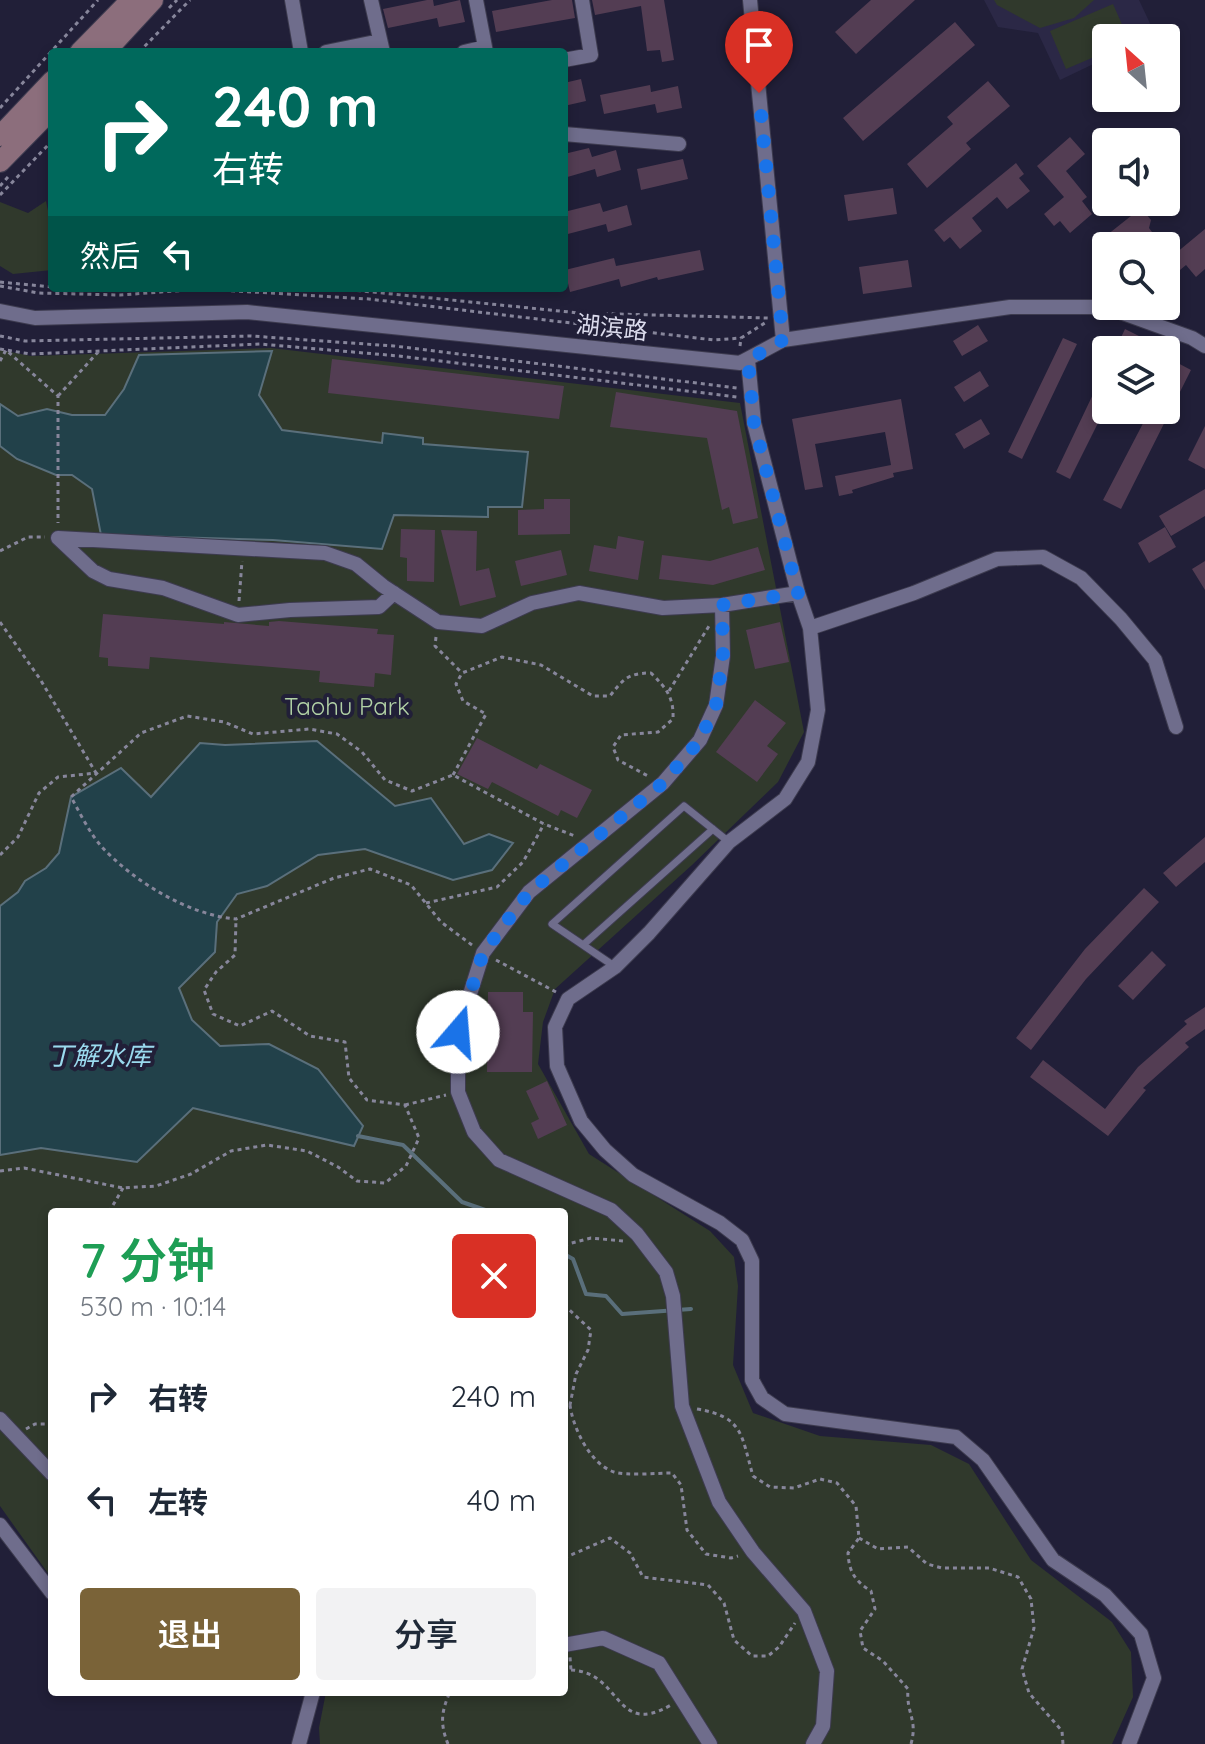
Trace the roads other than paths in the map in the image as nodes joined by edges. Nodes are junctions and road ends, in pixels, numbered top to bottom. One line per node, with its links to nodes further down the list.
1 (131, 0): 9 (street)
2 (153, 0): 10 (street)
3 (292, 0): 11 (street)
4 (371, 0): 8 (street)
5 (476, 0): 12 (street)
6 (582, 0): 13 (street)
7 (750, 0): 21 (street)
8 (382, 47)
9 (84, 48)
10 (109, 48)
11 (300, 48)
12 (485, 48)
13 (568, 59)
14 (48, 85): 17 (street)
15 (48, 113): 19 (street)
16 (568, 134): 18 (street)
17 (0, 136)
18 (679, 144)
19 (0, 162)
20 (0, 311): 23 (street, 湖滨路)
21 (783, 340): 22 (street); 23 (street)
22 (1205, 346)
23 (744, 362): 25 (street)
24 (394, 593): 24 (street); 26 (street)
25 (798, 593): 26 (street); 27 (street)
26 (722, 605): 41 (street)
27 (810, 628): 28 (street); 30 (street)
28 (1176, 727)
29 (713, 829): 30 (lane); 31 (lane); 31 (lane)
30 (729, 842): 32 (street)
31 (583, 945): 32 (lane)
32 (615, 967): 42 (street)
33 (0, 1419): 34 (street)
34 (48, 1470)
35 (0, 1525): 36 (street)
36 (48, 1588)
37 (568, 1644): 40 (street)
38 (312, 1696): 39 (street)
39 (299, 1744)
40 (710, 1744)
41 (813, 1744)
42 (1129, 1744)

